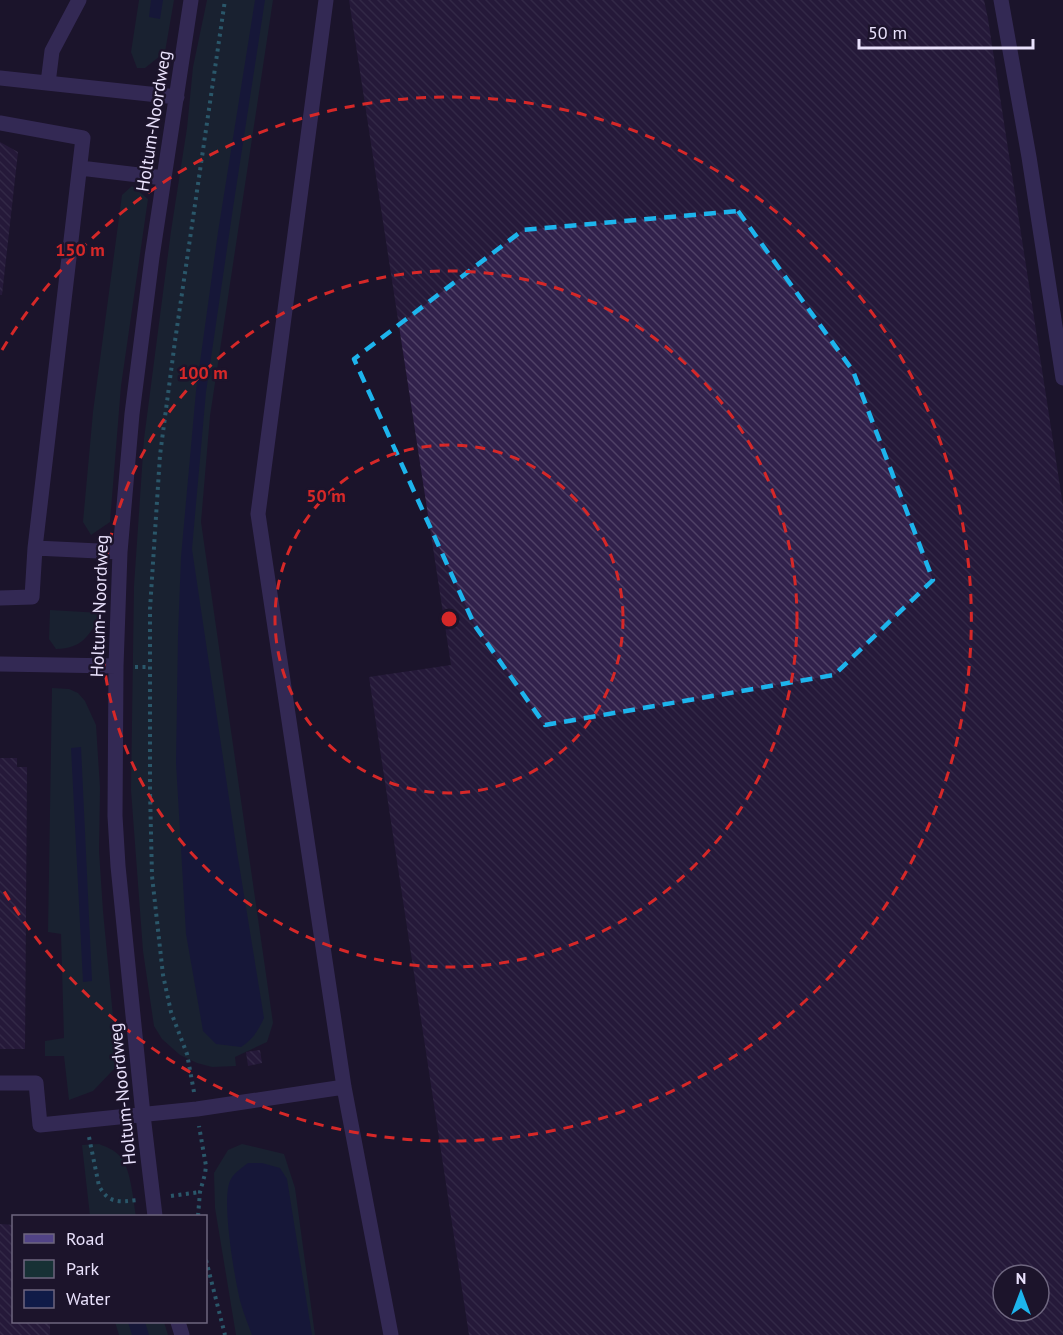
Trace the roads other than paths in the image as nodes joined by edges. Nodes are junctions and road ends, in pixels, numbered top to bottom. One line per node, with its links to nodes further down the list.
1 (79, 0): 6 (street)
2 (191, 0): 7 (street, Holtum-Noordweg)
3 (326, 0): 18 (street)
4 (1002, 0): 11 (street)
5 (0, 78): 6 (street)
6 (48, 83): 7 (street)
7 (177, 97): 10 (street, Holtum-Noordweg)
8 (0, 123): 9 (street)
9 (80, 168): 10 (street); 12 (street)
10 (164, 178): 13 (street, Holtum-Noordweg)
11 (1063, 378)
12 (35, 548): 13 (street); 14 (street)
13 (120, 552): 16 (street, Holtum-Noordweg)
14 (0, 598)
15 (0, 664): 16 (street)
16 (116, 666): 19 (street, Holtum-Noordweg)
17 (0, 1083): 19 (street)
18 (344, 1087): 19 (street); 21 (street)
19 (142, 1115): 20 (street, Holtum-Noordweg)
20 (155, 1215)
21 (391, 1335)

